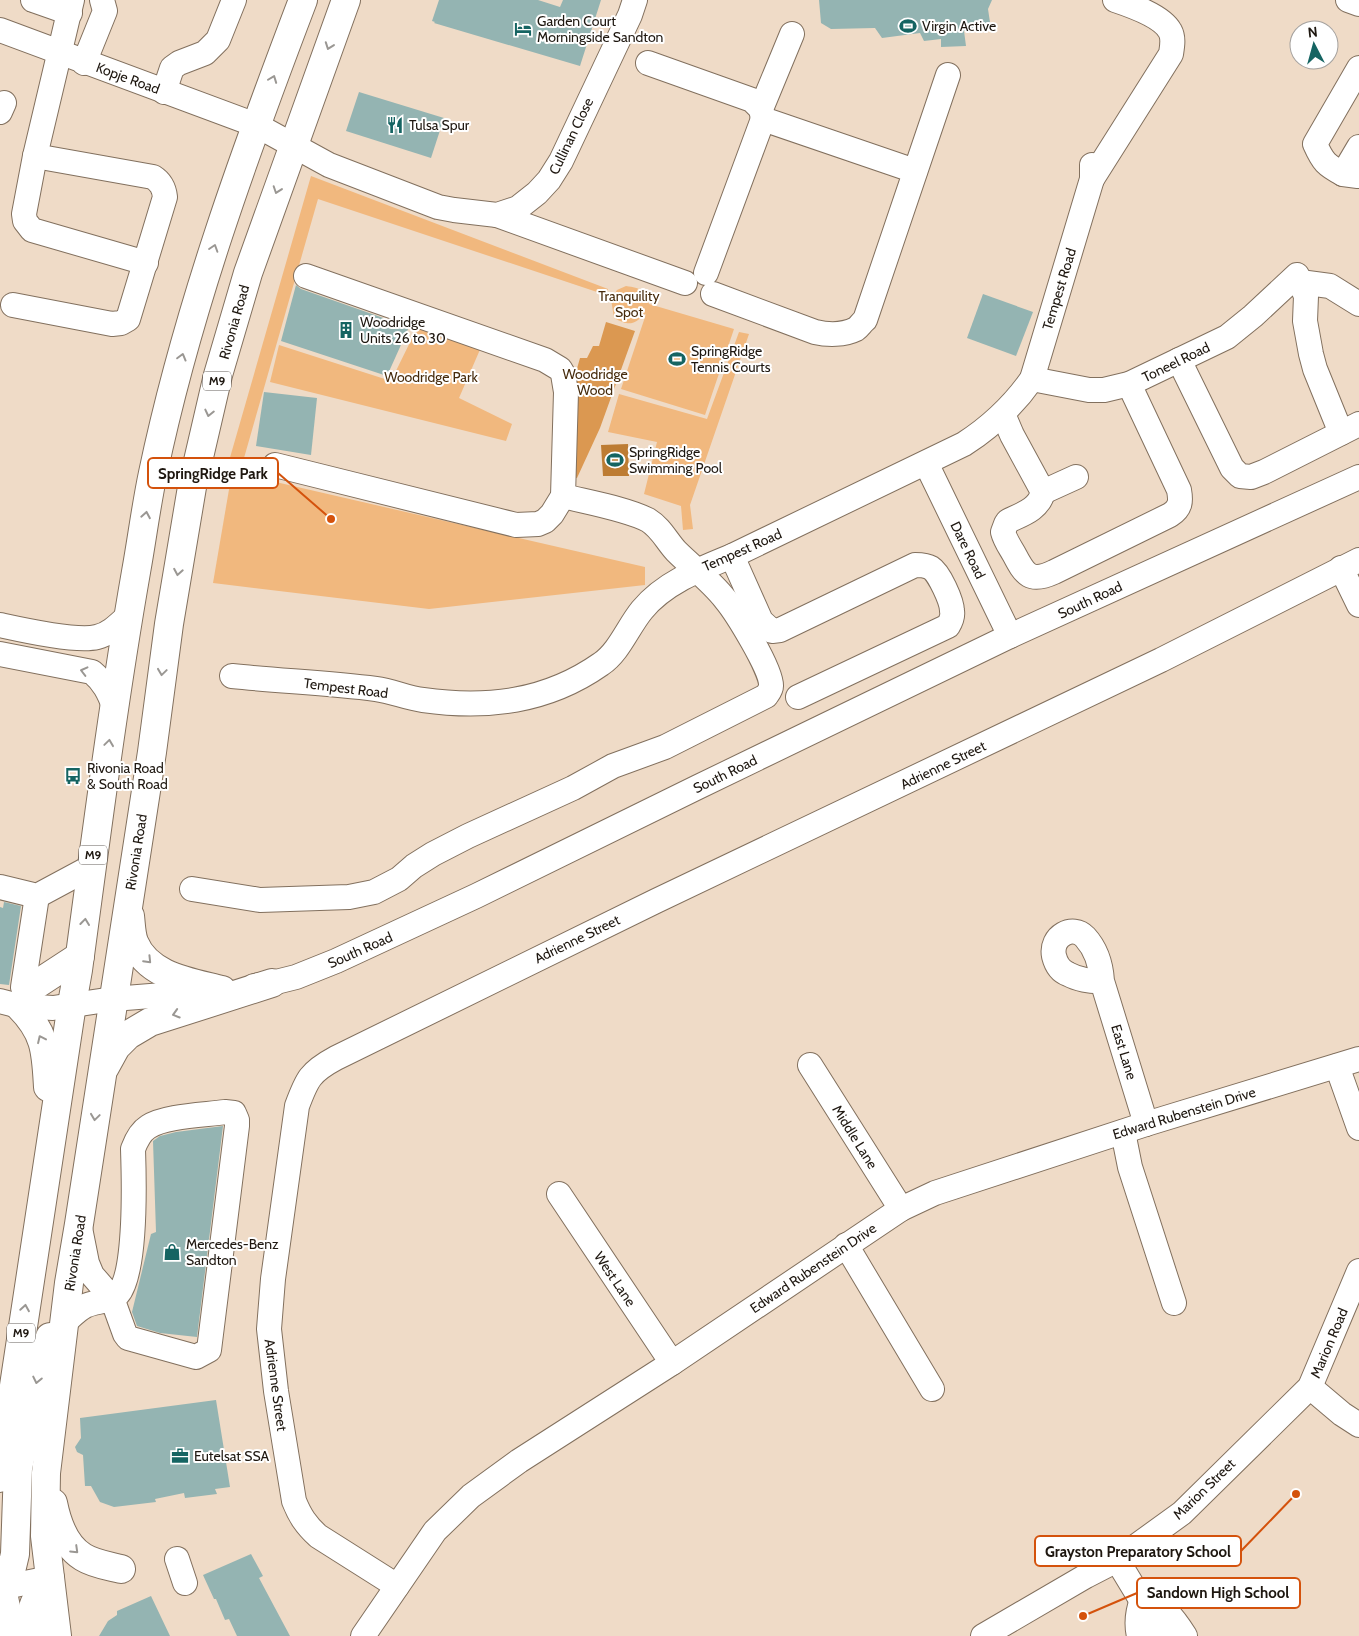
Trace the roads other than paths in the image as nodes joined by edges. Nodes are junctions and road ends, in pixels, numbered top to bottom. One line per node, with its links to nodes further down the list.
1 (33, 0): 10 (street)
2 (102, 0): 14 (street)
3 (234, 0): 18 (street)
4 (303, 0): 20 (main road, M9, one-way to 4)
5 (346, 0): 21 (main road, Rivonia Road / M9, one-way to 21)
6 (635, 0): 26 (street, Cullinan Close)
7 (1114, 0): 34 (street, Tempest Road)
8 (1348, 0): 9 (street)
9 (1359, 4)
10 (71, 6): 13 (street)
11 (0, 30): 13 (street, Kopje Road)
12 (792, 34): 19 (street)
13 (60, 54): 14 (street, Kopje Road); 23 (street)
14 (84, 63): 18 (street, Kopje Road)
15 (648, 63): 19 (street)
16 (1359, 68): 25 (street)
17 (948, 75): 24 (street)
18 (164, 92): 20 (street, Kopje Road)
19 (762, 114): 24 (street); 30 (street)
20 (256, 125): 21 (street, Kopje Road); 48 (main road, M9, one-way to 20)
21 (293, 144): 26 (street, Cullinan Close); 59 (main road, Rivonia Road / M9, one-way to 59)
22 (1359, 147): 25 (street)
23 (36, 156): 27 (street); 27 (street)
24 (915, 171): 30 (street)
25 (1351, 175)
26 (497, 214): 30 (street)
27 (146, 263): 32 (street)
28 (306, 276): 43 (street)
29 (1298, 278): 31 (street); 33 (street, Toneel Road); 37 (street)
30 (710, 284)
31 (1359, 304)
32 (13, 305)
33 (1179, 360): 35 (street, Toneel Road); 37 (street)
34 (1032, 379): 35 (street, Toneel Road); 36 (street, Tempest Road)
35 (1129, 384): 42 (street)
36 (1003, 414): 38 (street, Tempest Road); 42 (street)
37 (1350, 429)
38 (926, 463): 44 (street, Tempest Road); 50 (street, Dare Road)
39 (275, 465): 43 (street)
40 (1076, 477): 42 (street)
41 (1359, 477): 50 (street, South Road)
42 (1043, 492)
43 (563, 496): 46 (street)
44 (732, 556): 46 (street, Tempest Road); 53 (street)
45 (1350, 564): 47 (street); 95 (street, Adrienne Street)
46 (696, 570): 52 (street, Tempest Road); 57 (street)
47 (1359, 605)
48 (128, 615): 49 (street); 54 (main road, M9)
49 (0, 625)
50 (1010, 636): 62 (street, South Road)
51 (0, 654): 54 (street, one-way to 51)
52 (232, 676)
53 (798, 697)
54 (114, 706): 55 (main road, M9, one-way to 54)
55 (91, 867): 58 (street); 60 (main road, M9, one-way to 55)
56 (0, 887): 58 (street)
57 (192, 889)
58 (37, 896): 64 (street)
59 (129, 899): 63 (main road, one-way to 63); 65 (main road, Rivonia Road / M9)
60 (80, 956): 64 (main road); 66 (main road, M9)
61 (1102, 980): 70 (street, East Lane)
62 (272, 983): 63 (street, South Road); 69 (main road, one-way to 69)
63 (222, 990): 65 (street, South Road)
64 (15, 995): 66 (street, South Road); 73 (main road, one-way to 64)
65 (113, 999): 66 (street, South Road); 69 (main road, Rivonia Road / M9)
66 (72, 1004): 73 (main road, M9)
67 (1348, 1063): 70 (street, Edward Rubenstein Drive); 71 (street)
68 (810, 1065): 75 (street, Middle Lane)
69 (102, 1073): 76 (main road, Rivonia Road / M9, one-way to 76)
70 (1146, 1124): 72 (street, Edward Rubenstein Drive)
71 (1359, 1128)
72 (1122, 1132): 75 (street, Edward Rubenstein Drive); 81 (street)
73 (51, 1139): 88 (main road, M9, one-way to 73)
74 (559, 1194): 83 (street, West Lane)
75 (901, 1209): 77 (street, Edward Rubenstein Drive)
76 (80, 1224): 79 (main road, Rivonia Road / M9); 80 (street)
77 (846, 1245): 83 (street, Edward Rubenstein Drive); 85 (street)
78 (1359, 1272): 84 (street, Marion Road)
79 (69, 1284): 82 (main road, Rivonia Road / M9); 96 (main road, one-way to 96)
80 (112, 1298): 80 (street); 82 (street)
81 (1174, 1302)
82 (64, 1323): 87 (main road, Rivonia Road / M9)
83 (672, 1364): 95 (street, Edward Rubenstein Drive)
84 (1310, 1387): 86 (street); 91 (street, Marion Street)
85 (932, 1388)
86 (1359, 1425)
87 (46, 1473): 92 (main road, one-way to 92); 93 (main road, Rivonia Road / M9)
88 (0, 1478)
89 (0, 1544): 96 (main road)
90 (177, 1559): 94 (street)
91 (1117, 1560): 97 (street); 102 (street, Marion Street)
92 (121, 1569)
93 (50, 1578): 96 (street); 99 (main road); 100 (main road, Rivonia Road / M9)
94 (185, 1582)
95 (396, 1586): 101 (street, Edward Rubenstein Drive)
96 (1, 1588): 98 (main road)
97 (1142, 1600): 103 (street); 104 (street); 105 (street)
98 (12, 1636)
99 (34, 1636)
100 (57, 1636)
101 (363, 1636)
102 (983, 1636)
103 (1139, 1636)
104 (1163, 1636)
105 (1185, 1636)

